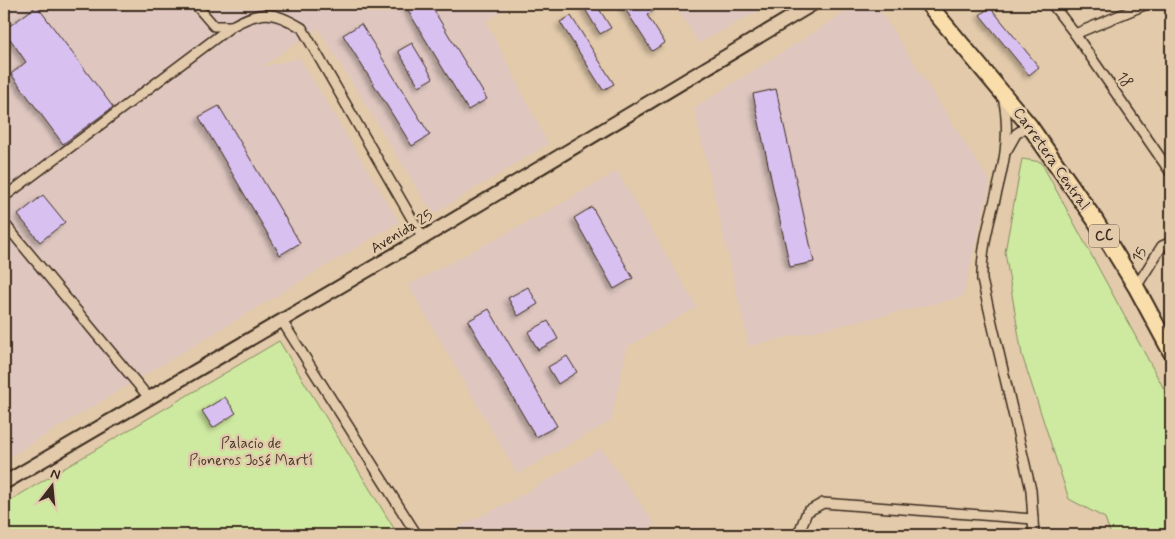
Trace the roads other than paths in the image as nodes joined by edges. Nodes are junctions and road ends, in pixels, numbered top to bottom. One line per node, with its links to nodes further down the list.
1 (195, 4): 6 (street)
2 (814, 4): 14 (street, Avenida 25)
3 (928, 4): 8 (main road, Carretera Central / CC)
4 (1052, 4): 7 (street, 18)
5 (1147, 4): 7 (street)
6 (232, 26): 12 (street); 14 (street)
7 (1075, 34): 11 (street, 18)
8 (1001, 91): 9 (main road, Carretera Central / CC); 10 (street)
9 (1029, 125): 10 (street); 16 (main road, Carretera Central / CC)
10 (1007, 150): 21 (street)
11 (1171, 173)
12 (4, 198)
13 (4, 223): 19 (street)
14 (423, 238): 17 (street, Avenida 25)
15 (1171, 242): 16 (street, 15)
16 (1136, 287): 18 (main road, Carretera Central / CC)
17 (282, 321): 19 (street, Avenida 25); 22 (street)
18 (1171, 352)
19 (150, 399): 20 (street, Avenida 25)
20 (4, 483)
21 (1033, 519): 23 (street); 24 (street)
22 (417, 535)
23 (798, 535)
24 (1034, 535)

